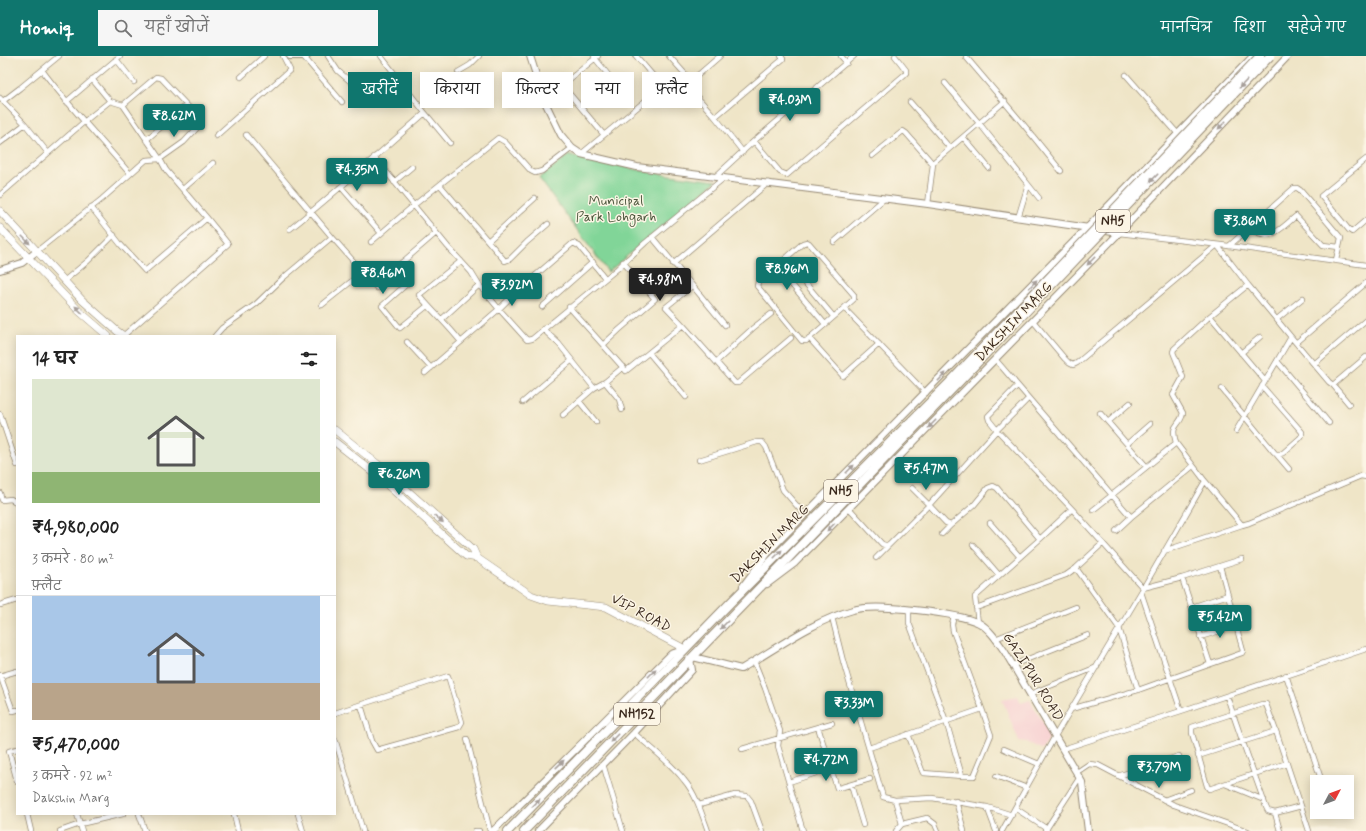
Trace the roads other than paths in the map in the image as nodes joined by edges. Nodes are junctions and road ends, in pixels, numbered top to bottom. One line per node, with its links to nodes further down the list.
1 (60, 56): 26 (street)
2 (264, 56): 34 (street)
3 (284, 56): 60 (street)
4 (290, 56): 5 (street)
5 (303, 56): 6 (street); 43 (street)
6 (307, 56)
7 (328, 56): 36 (street)
8 (381, 56): 50 (street)
9 (479, 56): 27 (street)
10 (530, 56): 28 (street)
11 (636, 56): 30 (street)
12 (669, 56): 31 (street)
13 (720, 56): 51 (street)
14 (841, 56): 25 (street)
15 (854, 56): 25 (street)
16 (895, 56): 63 (street)
17 (1253, 56): 57 (street, NH152)
18 (1260, 56): 181 (highway, DAKSHIN MARG / NH5, bridge)
19 (1270, 56): 181 (highway, NH5, one-way to 181, bridge)
20 (1288, 56): 108 (street, DAKSHIN MARG / NH152, one-way to 108)
21 (596, 57): 29 (street); 33 (street)
22 (783, 57): 51 (street)
23 (966, 57): 45 (street)
24 (118, 58): 35 (street); 37 (street)
25 (847, 63): 63 (street)
26 (42, 70): 40 (street); 42 (street)
27 (458, 72)
28 (535, 72)
29 (607, 72)
30 (650, 72)
31 (683, 72)
32 (1126, 75): 57 (street)
33 (573, 76)
34 (241, 77)
35 (92, 79): 41 (street); 42 (street)
36 (348, 79)
37 (134, 82)
38 (945, 82): 54 (street)
39 (573, 98): 59 (street)
40 (1, 99): 55 (street)
41 (110, 101): 47 (street); 53 (street)
42 (66, 102): 53 (street)
43 (342, 102)
44 (910, 102): 67 (street)
45 (1005, 102): 54 (street); 79 (street)
46 (642, 104): 59 (street)
47 (123, 105): 52 (street); 62 (street)
48 (183, 108): 62 (street)
49 (548, 108): 66 (street)
50 (425, 113): 65 (street); 72 (street)
51 (715, 117): 68 (street)
52 (200, 119)
53 (85, 121): 69 (street); 80 (street)
54 (980, 123): 61 (street); 85 (street)
55 (25, 124): 64 (street); 69 (street)
56 (197, 128): 73 (street)
57 (1178, 134): 103 (street, NH152)
58 (246, 135): 97 (street)
59 (604, 135): 70 (street)
60 (216, 136)
61 (963, 137): 67 (street); 78 (street)
62 (146, 140): 73 (street)
63 (754, 141): 68 (street)
64 (0, 143)
65 (450, 143)
66 (572, 148): 70 (street); 86 (street)
67 (950, 148): 76 (street)
68 (742, 152): 81 (street)
69 (48, 153): 89 (street)
70 (581, 154): 81 (street)
71 (872, 156): 76 (street)
72 (374, 157): 83 (street); 87 (street)
73 (160, 159): 80 (street); 88 (street)
74 (1366, 159): 100 (street)
75 (213, 163): 88 (street)
76 (933, 164): 93 (street)
77 (412, 167): 83 (street)
78 (989, 168)
79 (1061, 171)
80 (130, 174): 94 (street)
81 (715, 177): 82 (street)
82 (724, 178): 84 (street); 111 (street)
83 (394, 182): 95 (street)
84 (768, 183): 92 (street); 125 (street)
85 (1028, 184): 91 (street); 99 (street)
86 (440, 185): 95 (street); 112 (street)
87 (341, 187): 97 (street); 106 (street)
88 (183, 189): 98 (street)
89 (0, 195)
90 (535, 198): 112 (street)
91 (1039, 198)
92 (884, 199): 93 (street); 114 (street)
93 (928, 204): 99 (street)
94 (91, 206): 109 (street); 118 (street)
95 (413, 206): 106 (street); 107 (street)
96 (0, 211): 118 (main road, one-way to 118)
97 (312, 212): 105 (street); 110 (street)
98 (207, 218): 109 (street); 157 (street)
99 (1018, 218): 103 (street)
100 (1366, 220)
101 (548, 224): 112 (street)
102 (0, 228): 119 (main road)
103 (1088, 228): 108 (street); 187 (street, NH152, one-way to 103)
104 (1250, 228): 116 (street); 117 (street); 117 (street)
105 (290, 229)
106 (381, 233): 113 (street)
107 (436, 233): 122 (street); 139 (street)
108 (1118, 234): 115 (street); 150 (street, DAKSHIN MARG / NH152, one-way to 150)
109 (114, 235): 131 (street)
110 (332, 237): 129 (street); 158 (street)
111 (652, 237): 124 (street); 125 (street)
112 (488, 240)
113 (371, 242)
114 (834, 242)
115 (1216, 245): 116 (street); 134 (street); 150 (street)
116 (1229, 246): 121 (street)
117 (1339, 246): 121 (street)
118 (37, 251): 119 (street); 131 (main road)
119 (29, 258): 128 (street); 155 (main road, one-way to 119)
120 (785, 259): 127 (street); 142 (street); 145 (street)
121 (1336, 260): 126 (street)
122 (461, 261): 133 (street); 139 (street)
123 (593, 262): 130 (street); 140 (street); 143 (street)
124 (623, 262): 130 (street); 167 (street)
125 (673, 264): 135 (street)
126 (1366, 265)
127 (776, 266): 151 (street); 162 (street)
128 (0, 270)
129 (363, 272): 136 (street); 138 (street)
130 (605, 278): 141 (street)
131 (64, 281): 156 (main road)
132 (1366, 283): 165 (street)
133 (479, 285): 143 (street); 147 (street)
134 (1248, 285): 146 (street); 148 (street)
135 (692, 286): 152 (street); 153 (street)
136 (377, 288)
137 (1304, 298): 148 (street)
138 (322, 305)
139 (427, 306): 147 (street)
140 (542, 307)
141 (569, 307): 154 (street); 167 (street)
142 (844, 308): 145 (street); 166 (street)
143 (499, 309): 154 (street); 164 (street)
144 (771, 314): 174 (street)
145 (833, 316): 151 (street)
146 (1210, 316): 169 (street); 207 (street)
147 (442, 319): 164 (street)
148 (1277, 320): 160 (street)
149 (1366, 320): 175 (street)
150 (1033, 321): 170 (street, DAKSHIN MARG / NH152)
151 (825, 324): 162 (street)
152 (683, 325): 168 (street); 174 (street)
153 (726, 325)
154 (543, 329): 172 (street)
155 (107, 335)
156 (123, 335)
157 (125, 335)
158 (216, 335)
159 (1260, 337): 169 (street)
160 (1291, 337): 165 (street); 173 (street)
161 (791, 338): 174 (street)
162 (809, 338): 166 (street)
163 (407, 342): 177 (street)
164 (461, 342): 177 (street)
165 (1296, 343): 175 (street)
166 (879, 344): 187 (street)
167 (603, 345): 176 (street)
168 (649, 353): 176 (street); 188 (street)
169 (1241, 353): 179 (street)
170 (995, 359): 183 (street); 223 (street, DAKSHIN MARG / NH152, one-way to 223)
171 (1365, 360): 182 (street)
172 (571, 361): 185 (street); 191 (street)
173 (1277, 361): 179 (street); 201 (street)
174 (716, 362)
175 (1314, 364): 182 (street)
176 (623, 367): 180 (street)
177 (431, 368): 178 (street)
178 (425, 373)
179 (1265, 381): 184 (street)
180 (605, 382): 185 (street); 194 (street)
181 (953, 383): 248 (highway, NH5); 250 (highway, DAKSHIN MARG / NH5, one-way to 181)
182 (1333, 385): 193 (street)
183 (1017, 386): 189 (street); 203 (street)
184 (1262, 386): 198 (street); 209 (street)
185 (594, 388): 190 (street)
186 (1222, 389): 198 (street)
187 (926, 393): 226 (street, NH152, one-way to 187)
188 (686, 397)
189 (1028, 399): 203 (street); 219 (street)
190 (579, 401): 197 (street); 199 (street)
191 (523, 402)
192 (1130, 403): 200 (street)
193 (1350, 404)
194 (622, 410)
195 (1100, 413): 200 (street)
196 (0, 414): 211 (street)
197 (563, 415)
198 (1245, 416): 205 (street); 209 (street)
199 (596, 422)
200 (1108, 422): 208 (street)
201 (1329, 423)
202 (1150, 424): 208 (street)
203 (997, 430): 222 (street); 224 (street)
204 (336, 431): 239 (main road, one-way to 239)
205 (1236, 431)
206 (336, 443): 239 (main road)
207 (1176, 443): 212 (street); 213 (street)
208 (1127, 444): 212 (street)
209 (1277, 455): 214 (street)
210 (699, 460): 226 (street)
211 (16, 462)
212 (1146, 466): 219 (street)
213 (1193, 466): 216 (street); 227 (street)
214 (1289, 469)
215 (1366, 477): 230 (street)
216 (1205, 480): 230 (street); 237 (street)
217 (912, 488): 222 (street)
218 (0, 493): 220 (street)
219 (1112, 495): 225 (street); 227 (street)
220 (1, 500): 221 (street)
221 (16, 502)
222 (929, 505): 229 (street); 236 (street)
223 (849, 508): 236 (street); 248 (street, DAKSHIN MARG / NH152, one-way to 248)
224 (1072, 509): 233 (street); 234 (street)
225 (1093, 510)
226 (805, 515): 250 (street, NH152)
227 (1131, 517): 231 (street)
228 (990, 523): 238 (street)
229 (951, 525): 232 (street); 233 (street)
230 (1242, 525): 237 (street)
231 (1116, 531)
232 (942, 534)
233 (1040, 539): 238 (street)
234 (1103, 543): 243 (street); 246 (street)
235 (973, 545): 244 (street)
236 (888, 546): 240 (street)
237 (1164, 550): 246 (street)
238 (1020, 557): 244 (street)
239 (477, 558): 264 (main road, VIP ROAD)
240 (876, 558)
241 (1242, 558): 242 (street)
242 (1220, 566): 245 (street); 247 (street)
243 (1076, 568): 254 (street); 260 (street)
244 (999, 575): 254 (street)
245 (1182, 578): 246 (street); 253 (street)
246 (1142, 590): 260 (street); 274 (street)
247 (1228, 595): 253 (street); 259 (street)
248 (751, 597): 266 (highway, NH152, one-way to 266)
249 (16, 600): 251 (street)
250 (731, 602): 264 (highway, NH152)
251 (0, 605)
252 (1076, 607): 263 (street)
253 (1192, 607): 262 (street)
254 (976, 608): 258 (street)
255 (909, 610): 256 (street, GAZIPUR ROAD); 257 (street, GAZIPUR ROAD); 285 (street)
256 (954, 616): 258 (street, GAZIPUR ROAD); 279 (street)
257 (832, 617): 267 (street, GAZIPUR ROAD); 296 (street)
258 (978, 623): 263 (street, GAZIPUR ROAD)
259 (1236, 626): 262 (street); 268 (street)
260 (1119, 628): 270 (street); 275 (street)
261 (1088, 635): 269 (street)
262 (1200, 637): 268 (street)
263 (995, 638): 269 (street, GAZIPUR ROAD)
264 (685, 649): 349 (street, one-way to 264); 350 (highway, NH152, one-way to 264)
265 (1366, 649): 273 (street)
266 (691, 658): 267 (street, GAZIPUR ROAD); 289 (street); 351 (highway, NH152, one-way to 351)
267 (754, 662): 292 (street)
268 (1210, 664): 274 (street)
269 (1013, 665): 276 (street, GAZIPUR ROAD)
270 (1097, 667): 276 (street); 280 (street)
271 (16, 671): 272 (street)
272 (0, 675): 281 (street)
273 (1286, 676): 277 (street); 309 (street)
274 (1170, 679): 275 (street); 282 (street)
275 (1138, 690): 280 (street)
276 (1030, 694): 291 (street, GAZIPUR ROAD)
277 (1227, 696): 282 (street); 284 (street)
278 (361, 705): 278 (street); 283 (street)
279 (982, 708): 285 (street); 310 (street)
280 (1072, 709): 291 (street)
281 (16, 710)
282 (1181, 711): 300 (street)
283 (336, 713)
284 (1233, 714): 288 (street); 295 (street); 302 (street)
285 (946, 721): 290 (street); 310 (street)
286 (832, 723): 287 (street)
287 (818, 727): 292 (street); 306 (street)
288 (1276, 731): 295 (street); 303 (street)
289 (634, 733): 304 (street); 324 (street)
290 (908, 734): 296 (street); 310 (street)
291 (1056, 736): 300 (street, GAZIPUR ROAD); 305 (street)
292 (779, 738): 298 (street); 315 (street)
293 (467, 739): 349 (street)
294 (336, 742): 346 (street)
295 (1243, 743): 302 (street); 308 (street)
296 (869, 748): 320 (street)
297 (16, 749): 313 (street)
298 (742, 749)
299 (1004, 749): 305 (street)
300 (1064, 749): 307 (street, GAZIPUR ROAD)
301 (1179, 756): 312 (street)
302 (1198, 756): 316 (street)
303 (1287, 763): 308 (street); 325 (street)
304 (603, 764): 352 (street); 353 (street)
305 (1040, 764): 318 (street)
306 (830, 768): 315 (street); 317 (street)
307 (1078, 774): 312 (street); 339 (street); 362 (street, GAZIPUR ROAD)
308 (1255, 775): 316 (street); 322 (street)
309 (1320, 775)
310 (962, 776)
311 (996, 776): 318 (street)
312 (1118, 776): 321 (street)
313 (16, 778)
314 (870, 779): 317 (street)
315 (789, 782): 356 (street)
316 (1225, 784): 322 (street)
317 (851, 785): 338 (street)
318 (1026, 788): 327 (street)
319 (1191, 790): 321 (street)
320 (895, 800): 323 (street); 337 (street)
321 (1164, 800): 363 (street)
322 (1264, 800): 328 (street)
323 (956, 801): 326 (street); 359 (street)
324 (699, 805): 354 (street); 355 (street)
325 (1301, 806): 328 (street); 365 (street)
326 (987, 807): 335 (street); 360 (street)
327 (1015, 808): 335 (street); 339 (street)
328 (1275, 813): 364 (street)
329 (27, 815): 340 (street)
330 (77, 815): 336 (street)
331 (119, 815): 336 (street)
332 (139, 815): 343 (street)
333 (234, 815): 344 (street)
334 (298, 815): 345 (street)
335 (1012, 815): 361 (street)
336 (80, 824): 341 (street); 342 (street)
337 (902, 824): 357 (street); 358 (street)
338 (863, 825)
339 (1046, 830)
340 (31, 831)
341 (60, 831)
342 (82, 831)
343 (145, 831)
344 (238, 831)
345 (303, 831)
346 (363, 831)
347 (476, 831): 348 (street)
348 (479, 831)
349 (491, 831)
350 (508, 831)
351 (524, 831)
352 (538, 831)
353 (623, 831)
354 (708, 831)
355 (762, 831)
356 (803, 831)
357 (896, 831)
358 (938, 831)
359 (964, 831)
360 (996, 831)
361 (1002, 831)
362 (1088, 831)
363 (1248, 831)
364 (1280, 831)
365 (1309, 831)

